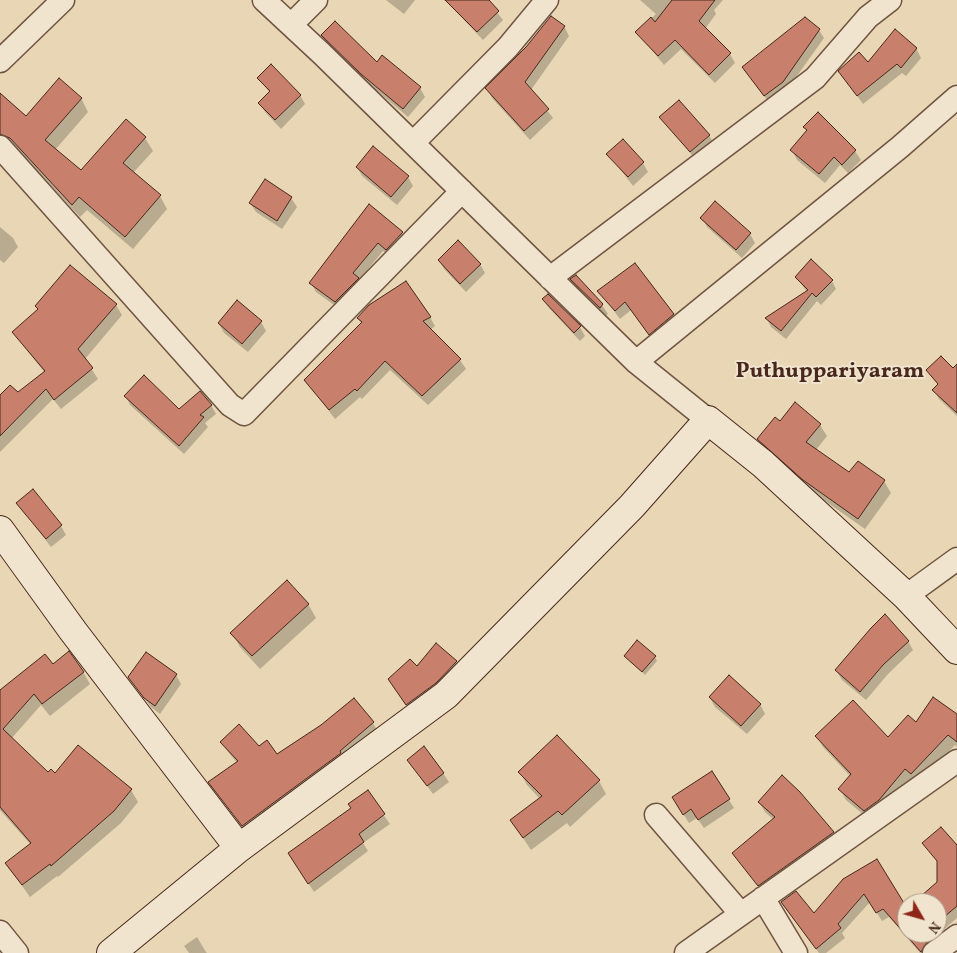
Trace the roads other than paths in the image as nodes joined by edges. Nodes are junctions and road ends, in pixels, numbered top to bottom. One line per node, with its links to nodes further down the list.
1 (64, 0): 7 (street)
2 (264, 0): 6 (street)
3 (316, 0): 6 (street)
4 (547, 0): 9 (street)
5 (890, 0): 12 (street)
6 (292, 26): 9 (street)
7 (0, 62)
8 (957, 97): 13 (street)
9 (413, 142): 11 (street)
10 (0, 147): 11 (street)
11 (462, 191): 12 (street)
12 (550, 278): 13 (street)
13 (636, 362): 14 (street)
14 (708, 420): 17 (street); 21 (street)
15 (0, 530): 21 (street)
16 (957, 559): 17 (street)
17 (906, 596): 18 (street)
18 (957, 650)
19 (957, 761): 22 (street)
20 (656, 815): 23 (street)
21 (239, 848): 27 (street)
22 (763, 898): 23 (street); 29 (street)
23 (741, 914): 28 (street)
24 (0, 932): 26 (street)
25 (957, 936): 30 (street)
26 (17, 953)
27 (111, 953)
28 (686, 953)
29 (796, 953)
30 (934, 953)

